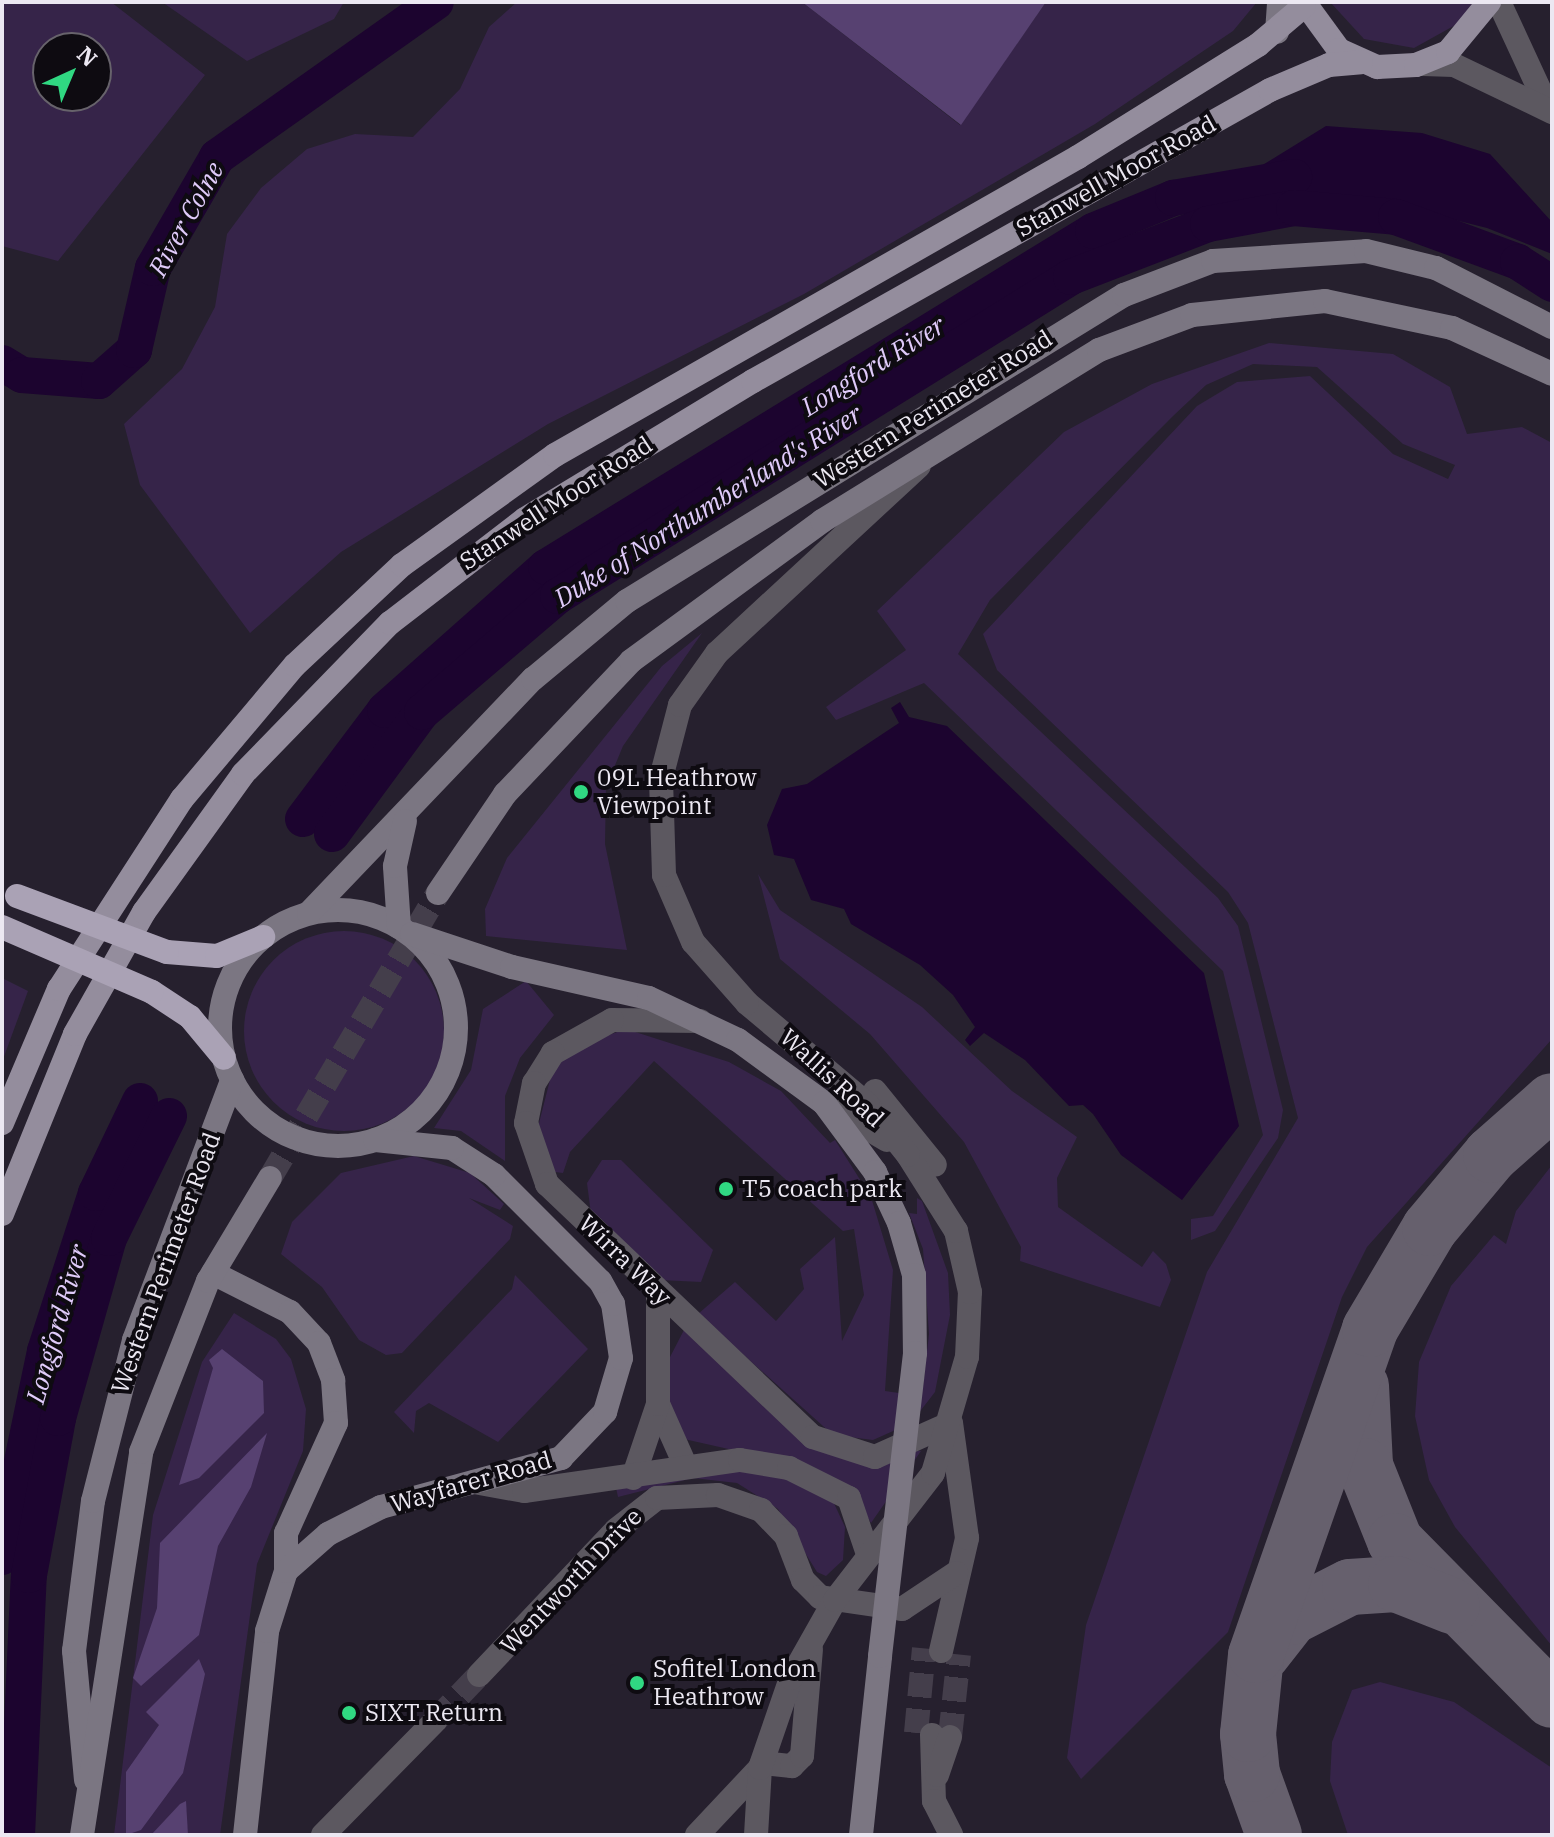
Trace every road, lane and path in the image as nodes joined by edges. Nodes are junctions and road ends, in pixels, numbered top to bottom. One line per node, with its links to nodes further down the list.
1 (1279, 2): 5 (street)
2 (1489, 2): 7 (main road)
3 (1499, 2): 8 (street)
4 (1304, 4): 5 (main road, Stanwell Moor Road); 6 (main road)
5 (1277, 32): 23 (main road, Stanwell Moor Road)
6 (1361, 62): 7 (main road, Stanwell Moor Road); 28 (main road, Stanwell Moor Road)
7 (1423, 64): 8 (street)
8 (1550, 110)
9 (1552, 327): 12 (street, Western Perimeter Road)
10 (1552, 374): 11 (street, Western Perimeter Road)
11 (941, 444): 13 (street, Western Perimeter Road); 19 (street, Wallis Road)
12 (406, 819): 15 (street, Western Perimeter Road); 17 (street, Western Perimeter Road)
13 (438, 893)
14 (10, 894): 18 (highway, bridge)
15 (309, 913): 17 (street); 18 (street)
16 (2, 927): 21 (highway, bridge)
17 (403, 929): 20 (street); 24 (street)
18 (263, 937): 21 (street)
19 (693, 942): 25 (street, Wallis Road); 27 (street)
20 (701, 1021): 22 (street); 30 (street, Wirra Way)
21 (228, 1069): 24 (street); 48 (street, Western Perimeter Road)
22 (824, 1103): 25 (street); 54 (street, bridge)
23 (2, 1123)
24 (375, 1140): 37 (street, Wayfarer Road)
25 (908, 1155): 27 (street, Wallis Road)
26 (270, 1178): 29 (street, Western Perimeter Road)
27 (947, 1213): 34 (street, Wallis Road)
28 (2, 1214)
29 (213, 1273): 39 (street); 48 (street, Western Perimeter Road)
30 (658, 1293): 31 (street, Wirra Way); 32 (street)
31 (688, 1321): 32 (street); 34 (street, Wirra Way)
32 (660, 1359): 33 (street)
33 (658, 1404): 35 (street); 36 (street)
34 (951, 1423): 38 (street, Wallis Road); 40 (street)
35 (686, 1467): 36 (street); 38 (street)
36 (633, 1478): 37 (street)
37 (474, 1482): 39 (street, Wayfarer Road)
38 (868, 1554): 41 (street, Wallis Road)
39 (286, 1571): 50 (street)
40 (956, 1573): 41 (street); 42 (street)
41 (835, 1600): 43 (street, Wallis Road); 44 (street, Wentworth Drive)
42 (945, 1614): 42 (street)
43 (813, 1636): 47 (street, Wallis Road); 47 (street)
44 (479, 1675)
45 (435, 1721): 51 (street)
46 (932, 1735): 55 (street)
47 (761, 1766): 52 (street); 53 (street, Wallis Road)
48 (86, 1780): 49 (street, Western Perimeter Road)
49 (82, 1835)
50 (245, 1835)
51 (323, 1835)
52 (697, 1835)
53 (756, 1835)
54 (861, 1835)
55 (951, 1835)

